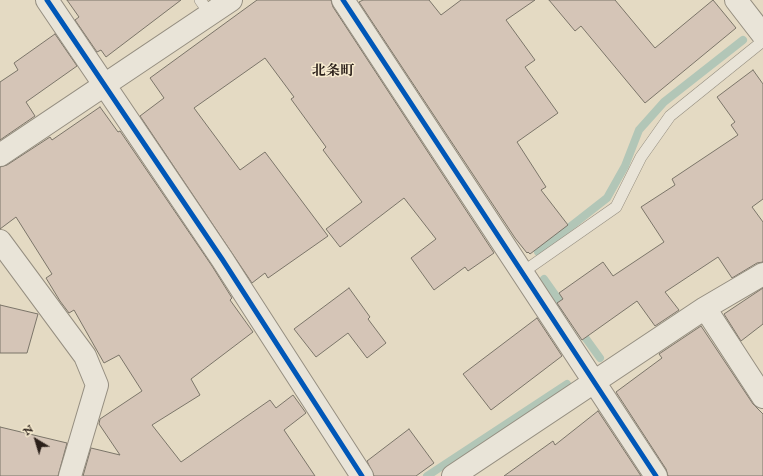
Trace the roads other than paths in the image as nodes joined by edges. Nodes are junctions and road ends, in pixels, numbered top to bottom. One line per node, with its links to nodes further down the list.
1 (46, 0): 8 (street)
2 (231, 0): 5 (street)
3 (343, 0): 11 (street)
4 (736, 0): 6 (street)
5 (205, 7): 8 (street)
6 (763, 34)
7 (763, 41): 11 (lane)
8 (104, 85): 9 (street); 17 (street)
9 (0, 155)
10 (0, 241): 16 (street)
11 (523, 272): 14 (street)
12 (763, 274): 13 (street)
13 (705, 308): 14 (street); 15 (street)
14 (594, 381): 18 (street); 19 (street)
15 (763, 397)
16 (70, 476)
17 (362, 476)
18 (452, 476)
19 (656, 476)

